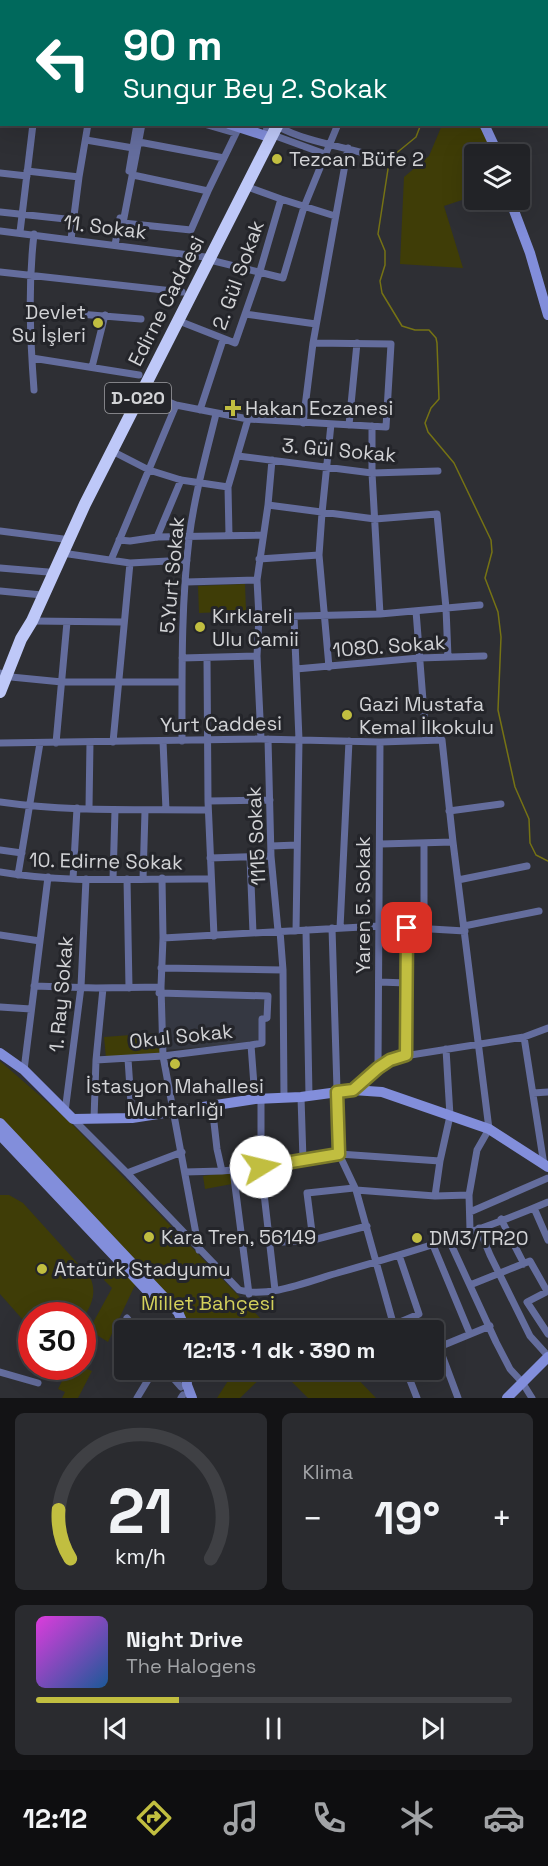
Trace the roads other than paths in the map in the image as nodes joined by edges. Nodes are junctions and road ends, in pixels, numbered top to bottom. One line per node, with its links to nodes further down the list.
1 (33, 126): 19 (street)
2 (88, 126): 9 (street)
3 (137, 126): 13 (street)
4 (142, 126): 10 (street)
5 (337, 126): 12 (street)
6 (485, 126): 11 (street)
7 (238, 127): 8 (street); 17 (street)
8 (271, 129): 12 (street); 15 (street); 22 (highway, Edirne Caddesi / D-020); 36 (highway, Edirne Caddesi)
9 (86, 140): 13 (street); 21 (street)
10 (139, 142): 17 (street); 20 (street)
11 (493, 144)
12 (330, 146): 14 (street); 15 (street)
13 (133, 148): 35 (street)
14 (348, 148): 16 (street); 29 (street)
15 (325, 154): 25 (street)
16 (377, 157)
17 (224, 158): 23 (street)
18 (0, 173): 19 (street)
19 (27, 173): 21 (street); 28 (street)
20 (133, 175): 23 (street); 23 (street)
21 (79, 177): 30 (street)
22 (248, 187): 24 (street, 2. Gül Sokak); 36 (highway, Edirne Caddesi / D-020)
23 (208, 190)
24 (281, 200): 25 (street); 38 (street, 2. Gül Sokak)
25 (304, 207): 29 (street); 38 (street, 11. Sokak)
26 (514, 210): 44 (street)
27 (0, 213): 28 (street)
28 (22, 215): 30 (street); 32 (street)
29 (335, 216): 47 (street)
30 (75, 220): 34 (street)
31 (0, 231): 32 (street, 11. Sokak)
32 (20, 232): 33 (street, 11. Sokak)
33 (34, 234): 34 (street, 11. Sokak); 39 (street)
34 (71, 239): 35 (street, 11. Sokak)
35 (115, 245): 36 (street, 11. Sokak)
36 (208, 258): 38 (street, 11. Sokak); 46 (highway, Edirne Caddesi / D-020); 82 (highway, Edirne Caddesi)
37 (0, 272): 39 (street)
38 (260, 272): 42 (street, 2. Gül Sokak)
39 (29, 275): 40 (street); 41 (street)
40 (182, 292)
41 (29, 310): 43 (street); 51 (street)
42 (245, 314): 47 (street); 48 (street, 2. Gül Sokak)
43 (105, 315): 45 (street); 52 (street)
44 (548, 315)
45 (141, 319)
46 (178, 321): 48 (street, 2. Gül Sokak); 55 (highway, Edirne Caddesi / D-020)
47 (316, 324): 49 (street)
48 (223, 340): 57 (street)
49 (313, 343): 50 (street); 60 (street)
50 (357, 343): 62 (street); 63 (street)
51 (32, 358): 52 (street); 54 (street)
52 (92, 367): 53 (street)
53 (139, 375)
54 (34, 390)
55 (142, 391): 56 (street); 64 (highway, Edirne Caddesi / D-020)
56 (176, 405): 57 (street); 68 (street)
57 (200, 410): 58 (street)
58 (216, 414): 59 (street); 72 (street, 5.Yurt Sokak)
59 (248, 419): 60 (street); 65 (street)
60 (303, 423): 61 (street)
61 (331, 424): 62 (street); 67 (street)
62 (350, 425): 63 (street)
63 (372, 426): 70 (street)
64 (112, 451): 68 (street); 84 (highway, Edirne Caddesi / D-020)
65 (238, 456): 66 (street, 3. Gül Sokak); 73 (street)
66 (272, 460): 67 (street, 3. Gül Sokak); 74 (street, 1115 Sokak)
67 (327, 467): 70 (street, 3. Gül Sokak); 75 (street)
68 (149, 470): 71 (street); 83 (street)
69 (438, 471): 70 (street, 3. Gül Sokak)
70 (372, 473): 76 (street)
71 (181, 480): 72 (street); 80 (street)
72 (199, 481): 73 (street); 81 (street, 5.Yurt Sokak)
73 (228, 487): 78 (street)
74 (268, 505): 75 (street); 79 (street, 1115 Sokak)
75 (322, 513): 76 (street); 85 (street)
76 (375, 519): 97 (street); 99 (street)
77 (0, 531): 82 (street)
78 (229, 535): 79 (street); 81 (street)
79 (263, 535): 86 (street, 1115 Sokak)
80 (157, 537): 81 (street); 83 (street)
81 (189, 537): 88 (street, 5.Yurt Sokak)
82 (63, 539): 91 (highway, Edirne Caddesi)
83 (119, 540): 87 (street)
84 (62, 553): 87 (street); 95 (highway, Edirne Caddesi / D-020)
85 (320, 555): 86 (street); 100 (street)
86 (259, 559): 92 (street, 1115 Sokak)
87 (111, 560): 89 (street)
88 (187, 560): 89 (street); 93 (street, 5.Yurt Sokak)
89 (130, 563): 105 (street)
90 (0, 568): 91 (street)
91 (48, 572): 95 (highway, Edirne Caddesi)
92 (257, 580): 93 (street); 101 (street, 1115 Sokak)
93 (186, 582): 109 (street, 5.Yurt Sokak)
94 (0, 591): 95 (street)
95 (40, 595): 103 (highway, Edirne Caddesi / D-020); 114 (highway, Edirne Caddesi)
96 (480, 605): 97 (street)
97 (446, 608): 98 (street); 108 (street)
98 (416, 611): 99 (street); 111 (street)
99 (380, 614): 100 (street)
100 (325, 616): 102 (street); 112 (street)
101 (259, 617): 102 (street); 106 (street, 1115 Sokak)
102 (294, 617): 113 (street)
103 (32, 621): 104 (street); 114 (highway, Edirne Caddesi / D-020)
104 (67, 622): 105 (street); 116 (street)
105 (123, 622): 115 (street)
106 (257, 656): 110 (street); 119 (street, 1115 Sokak)
107 (484, 656): 108 (street, 1080. Sokak)
108 (448, 657): 111 (street, 1080. Sokak)
109 (182, 658): 110 (street); 117 (street, 5.Yurt Sokak)
110 (207, 658): 124 (street)
111 (419, 658): 112 (street, 1080. Sokak); 120 (street)
112 (329, 667): 113 (street, 1080. Sokak)
113 (296, 669): 121 (street)
114 (2, 675): 116 (street); 118 (highway, Edirne Caddesi / D-020)
115 (119, 681): 116 (street); 117 (street); 127 (street)
116 (62, 682): 131 (street)
117 (182, 682): 123 (street, 5.Yurt Sokak)
118 (0, 692)
119 (264, 739): 121 (street, Yurt Caddesi); 124 (street, Yurt Caddesi); 132 (street, 1115 Sokak)
120 (426, 739): 128 (street, Yurt Caddesi); 143 (street, Yurt Caddesi)
121 (299, 740): 125 (street, Yurt Caddesi); 147 (street)
122 (163, 741): 123 (street, Yurt Caddesi); 127 (street, Yurt Caddesi); 140 (street)
123 (182, 741): 124 (street, Yurt Caddesi)
124 (208, 741): 133 (street)
125 (349, 741): 128 (street, Yurt Caddesi); 168 (street)
126 (90, 742): 127 (street, Yurt Caddesi); 131 (street, Yurt Caddesi); 138 (street)
127 (112, 742)
128 (380, 742): 146 (street, Yaren 5. Sokak)
129 (0, 743): 130 (street, Yurt Caddesi)
130 (40, 743): 131 (street, Yurt Caddesi); 136 (street)
131 (56, 743)
132 (270, 800): 133 (street); 148 (street, 1115 Sokak)
133 (208, 801): 141 (street)
134 (0, 802): 136 (street)
135 (501, 804): 143 (street)
136 (30, 807): 137 (street); 150 (street)
137 (77, 808): 138 (street); 159 (street)
138 (89, 808): 139 (street)
139 (115, 810): 142 (street); 161 (street)
140 (166, 810): 141 (street); 142 (street)
141 (208, 810): 153 (street)
142 (145, 811): 163 (street)
143 (449, 811): 144 (street)
144 (453, 842): 145 (street); 165 (street)
145 (424, 843): 146 (street); 170 (street)
146 (381, 844): 167 (street, Yaren 5. Sokak)
147 (297, 845): 148 (street); 174 (street)
148 (271, 846): 151 (street, 1115 Sokak)
149 (0, 850): 150 (street)
150 (22, 853): 156 (street)
151 (271, 856): 152 (street); 173 (street, 1115 Sokak)
152 (250, 857): 153 (street); 175 (street)
153 (210, 858): 164 (street)
154 (528, 866): 165 (street)
155 (0, 872): 156 (street, 10. Edirne Sokak)
156 (18, 875): 157 (street, 10. Edirne Sokak)
157 (48, 877): 159 (street, 10. Edirne Sokak); 179 (street)
158 (162, 878): 163 (street, 10. Edirne Sokak); 164 (street, 10. Edirne Sokak); 178 (street)
159 (73, 879): 160 (street, 10. Edirne Sokak)
160 (86, 879): 161 (street, 10. Edirne Sokak); 185 (street, 1. Ray Sokak)
161 (112, 879): 162 (street, 10. Edirne Sokak)
162 (127, 879): 163 (street, 10. Edirne Sokak); 187 (street)
163 (143, 879)
164 (211, 879): 177 (street)
165 (458, 880): 171 (street)
166 (539, 910): 171 (street)
167 (380, 926): 168 (street); 169 (street); 182 (street, Yaren 5. Sokak)
168 (336, 928): 172 (street); 204 (street)
169 (407, 928): 170 (street); 183 (street)
170 (424, 929): 171 (street)
171 (464, 929): 193 (street)
172 (306, 930): 174 (street); 207 (street)
173 (279, 931): 174 (street); 175 (street); 181 (street, 1115 Sokak)
174 (296, 931)
175 (254, 933): 177 (street)
176 (0, 935): 179 (street)
177 (214, 936): 178 (street)
178 (163, 938): 180 (street)
179 (40, 941): 184 (street)
180 (161, 968): 181 (street); 188 (street)
181 (283, 970): 208 (street, 1115 Sokak)
182 (379, 982): 183 (street); 201 (street, Yaren 5. Sokak)
183 (407, 983): 197 (street)
184 (34, 986): 185 (street); 190 (street)
185 (81, 987): 186 (street); 212 (street, 1. Ray Sokak)
186 (103, 988): 187 (street); 200 (street)
187 (129, 988): 188 (street)
188 (160, 991): 194 (street); 198 (street)
189 (0, 1007): 190 (street)
190 (31, 1009): 202 (street)
191 (548, 1028): 192 (street)
192 (524, 1036): 193 (street); 206 (street)
193 (479, 1044): 195 (street); 217 (street)
194 (251, 1045): 198 (street, Okul Sokak); 209 (street, Okul Sokak)
195 (446, 1049): 197 (street); 213 (street)
196 (0, 1053): 202 (street)
197 (406, 1055): 201 (street)
198 (163, 1056): 199 (street, Okul Sokak); 211 (street)
199 (128, 1059): 200 (street, Okul Sokak); 214 (street)
200 (96, 1060): 215 (street)
201 (378, 1068): 203 (street)
202 (24, 1070): 212 (street)
203 (353, 1090): 204 (street); 213 (street)
204 (337, 1092): 207 (street); 220 (street)
205 (548, 1092): 206 (street)
206 (533, 1093): 223 (street)
207 (305, 1096): 208 (street); 221 (street)
208 (284, 1098): 209 (street)
209 (258, 1099): 210 (street); 224 (street, Okul Sokak)
210 (212, 1105): 211 (street); 226 (street)
211 (175, 1111): 214 (street); 219 (street)
212 (69, 1116): 215 (street); 228 (street)
213 (450, 1116): 217 (street); 222 (street)
214 (132, 1118): 215 (street)
215 (93, 1119)
216 (0, 1123): 255 (street)
217 (489, 1129): 223 (street); 231 (street)
218 (0, 1135): 254 (street)
219 (182, 1152): 227 (street); 228 (street)
220 (339, 1154): 221 (street); 222 (street); 230 (street)
221 (303, 1160): 224 (street)
222 (440, 1161): 232 (street)
223 (546, 1166)
224 (261, 1167): 225 (street); 243 (street, Okul Sokak)
225 (233, 1170): 226 (street); 253 (street)
226 (222, 1171): 227 (street)
227 (185, 1172): 245 (street)
228 (128, 1173): 245 (street)
229 (548, 1178): 235 (street)
230 (355, 1189): 232 (street); 237 (street); 240 (street)
231 (468, 1195): 232 (street); 235 (street)
232 (435, 1196)
233 (548, 1202): 234 (street)
234 (534, 1208): 236 (street); 242 (street)
235 (470, 1212): 239 (street)
236 (501, 1220): 238 (street); 248 (street)
237 (367, 1226): 240 (street); 247 (street)
238 (479, 1228): 239 (street); 249 (street)
239 (470, 1230): 241 (street)
240 (313, 1240): 243 (street)
241 (449, 1240): 244 (street); 250 (street)
242 (548, 1240)
243 (268, 1243): 251 (street, Okul Sokak)
244 (433, 1245): 246 (street); 259 (street)
245 (199, 1250): 253 (street)
246 (399, 1255): 247 (street); 257 (street)
247 (377, 1262): 251 (street); 256 (street)
248 (524, 1264): 249 (street); 252 (street)
249 (500, 1275): 250 (street); 261 (street)
250 (470, 1285): 258 (street)
251 (274, 1290): 253 (street)
252 (548, 1291): 260 (street)
253 (249, 1294)
254 (174, 1320)
255 (182, 1320)
256 (392, 1320)
257 (408, 1320)
258 (490, 1326): 259 (street); 268 (street)
259 (470, 1334): 273 (street)
260 (548, 1334)
261 (548, 1356): 268 (street)
262 (0, 1372): 269 (street)
263 (148, 1380): 271 (street)
264 (174, 1380): 270 (street)
265 (183, 1380): 270 (street)
266 (186, 1380): 270 (street)
267 (410, 1380): 272 (street)
268 (522, 1382): 274 (street); 275 (street)
269 (38, 1383)
270 (185, 1395)
271 (138, 1398)
272 (417, 1398)
273 (458, 1398)
274 (507, 1398)
275 (532, 1398)

